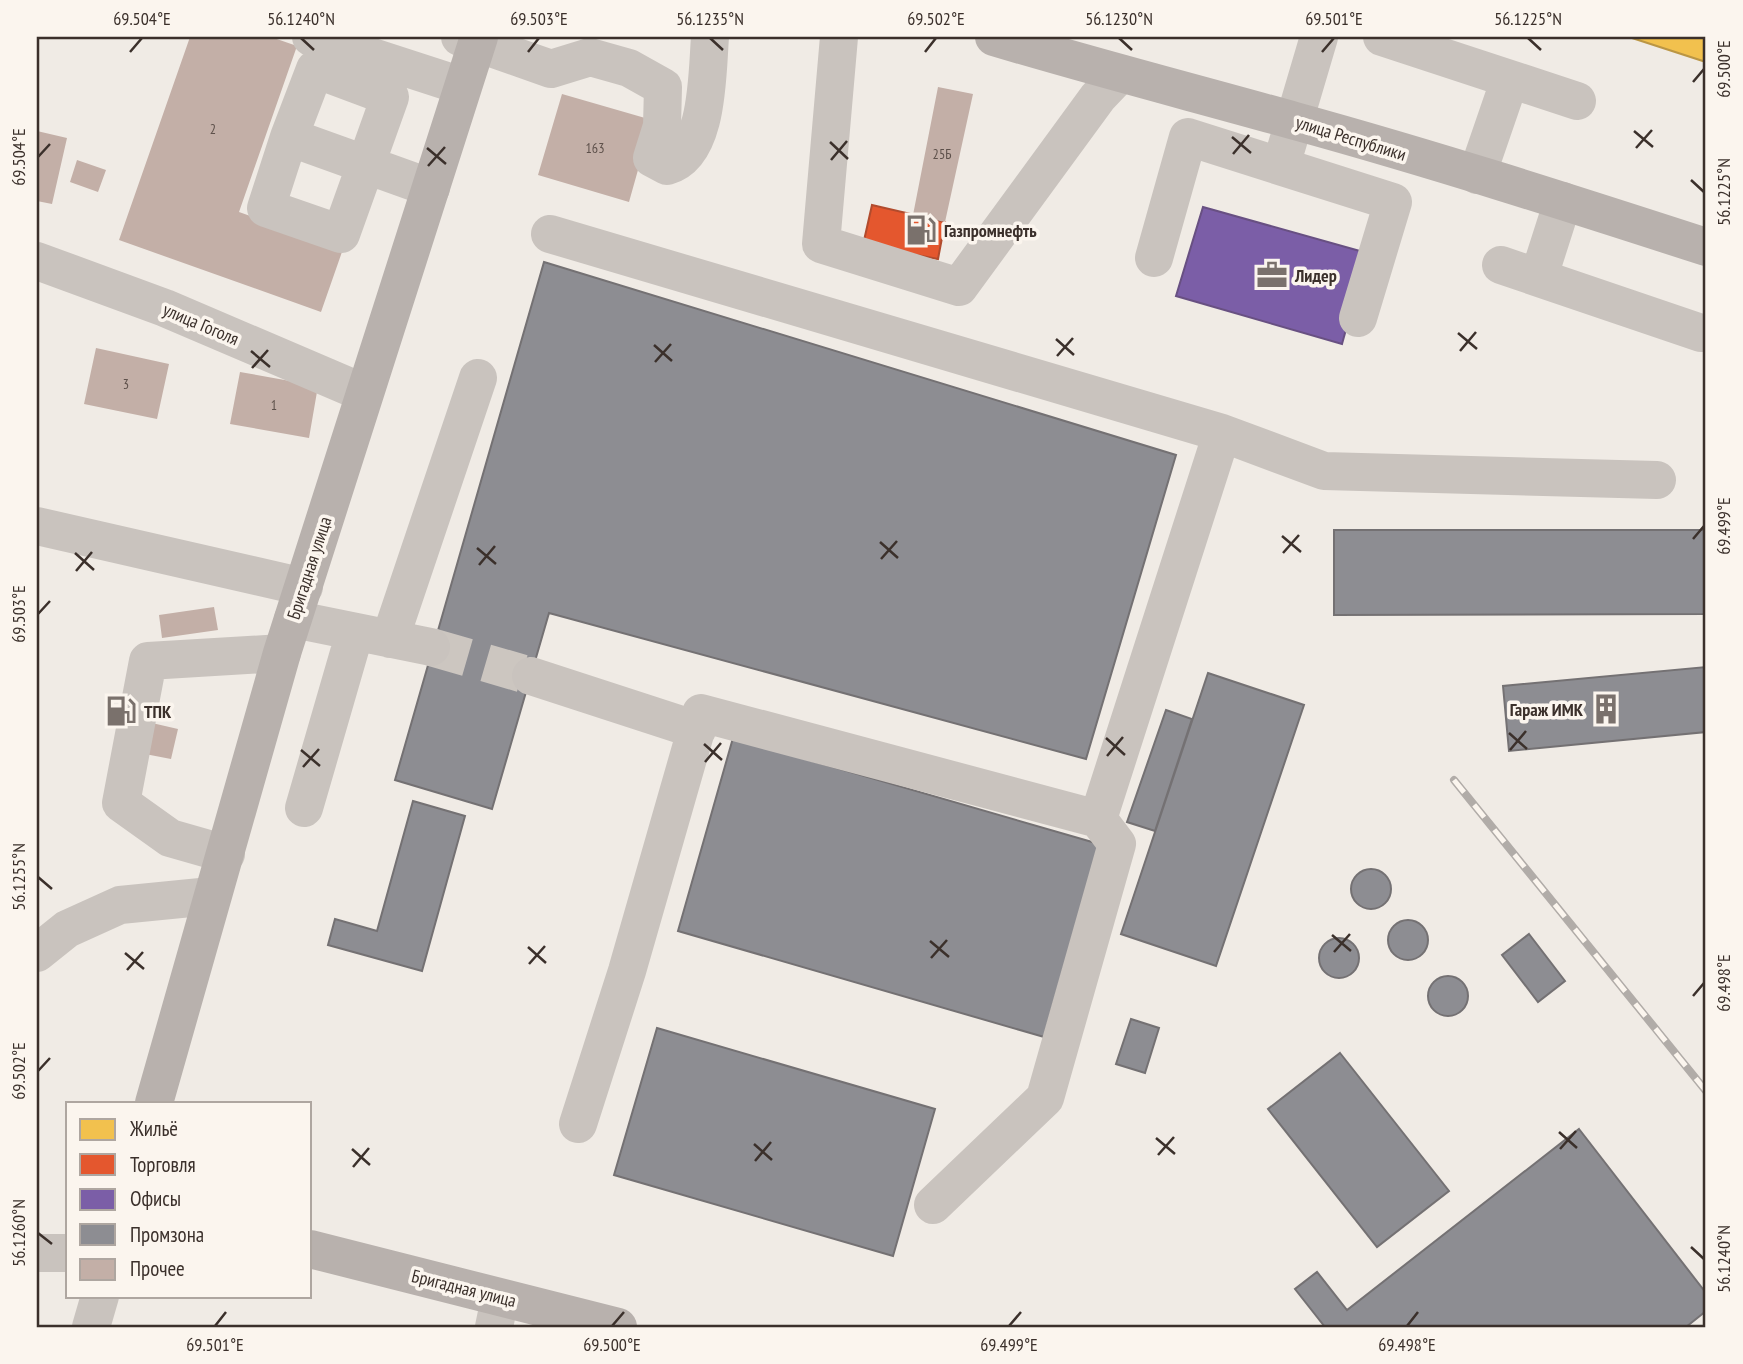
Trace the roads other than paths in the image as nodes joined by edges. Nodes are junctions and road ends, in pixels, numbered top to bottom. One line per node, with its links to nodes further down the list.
1 (311, 37): 10 (street)
2 (710, 37): 7 (street)
3 (839, 37): 8 (street)
4 (994, 37): 8 (main road, улица Республики)
5 (1319, 37): 12 (street)
6 (1382, 37): 9 (street)
7 (472, 39): 10 (main road, Бригадная улица)
8 (1119, 75): 12 (main road, улица Республики)
9 (1510, 79): 11 (street); 16 (street)
10 (462, 86): 17 (main road, Бригадная улица)
11 (1577, 101)
12 (1296, 121): 15 (street); 16 (main road, улица Республики)
13 (289, 136): 14 (street); 14 (street); 14 (street)
14 (365, 164): 17 (street)
15 (1280, 166): 21 (street); 25 (street)
16 (1477, 175): 18 (main road, улица Республики)
17 (431, 188): 28 (main road, Бригадная улица)
18 (1563, 201): 20 (main road, улица Республики); 24 (street)
19 (550, 233): 29 (street)
20 (1706, 247)
21 (1154, 258)
22 (37, 261): 28 (street, улица Гоголя)
23 (1502, 265): 24 (street)
24 (1539, 275): 26 (street)
25 (1358, 318)
26 (1701, 333)
27 (478, 378): 33 (street)
28 (364, 393): 32 (main road, Бригадная улица)
29 (1222, 433): 30 (street); 38 (street)
30 (1657, 480)
31 (37, 526): 32 (street)
32 (293, 620): 33 (street); 39 (main road, Бригадная улица); 39 (street)
33 (373, 636): 34 (street); 37 (street)
34 (431, 647)
35 (531, 676): 36 (street)
36 (696, 730): 38 (street); 44 (street)
37 (304, 808)
38 (1098, 819): 45 (street)
39 (226, 854): 40 (main road, Бригадная улица)
40 (211, 896): 41 (street); 43 (main road, Бригадная улица)
41 (52, 922): 42 (street)
42 (37, 953)
43 (155, 1102)
44 (578, 1124)
45 (933, 1205)
46 (312, 1250): 50 (main road, Бригадная улица)
47 (37, 1253): 48 (street)
48 (66, 1253)
49 (99, 1298): 51 (street)
50 (497, 1312): 52 (main road, Бригадная улица)
51 (90, 1327)
52 (618, 1327)

